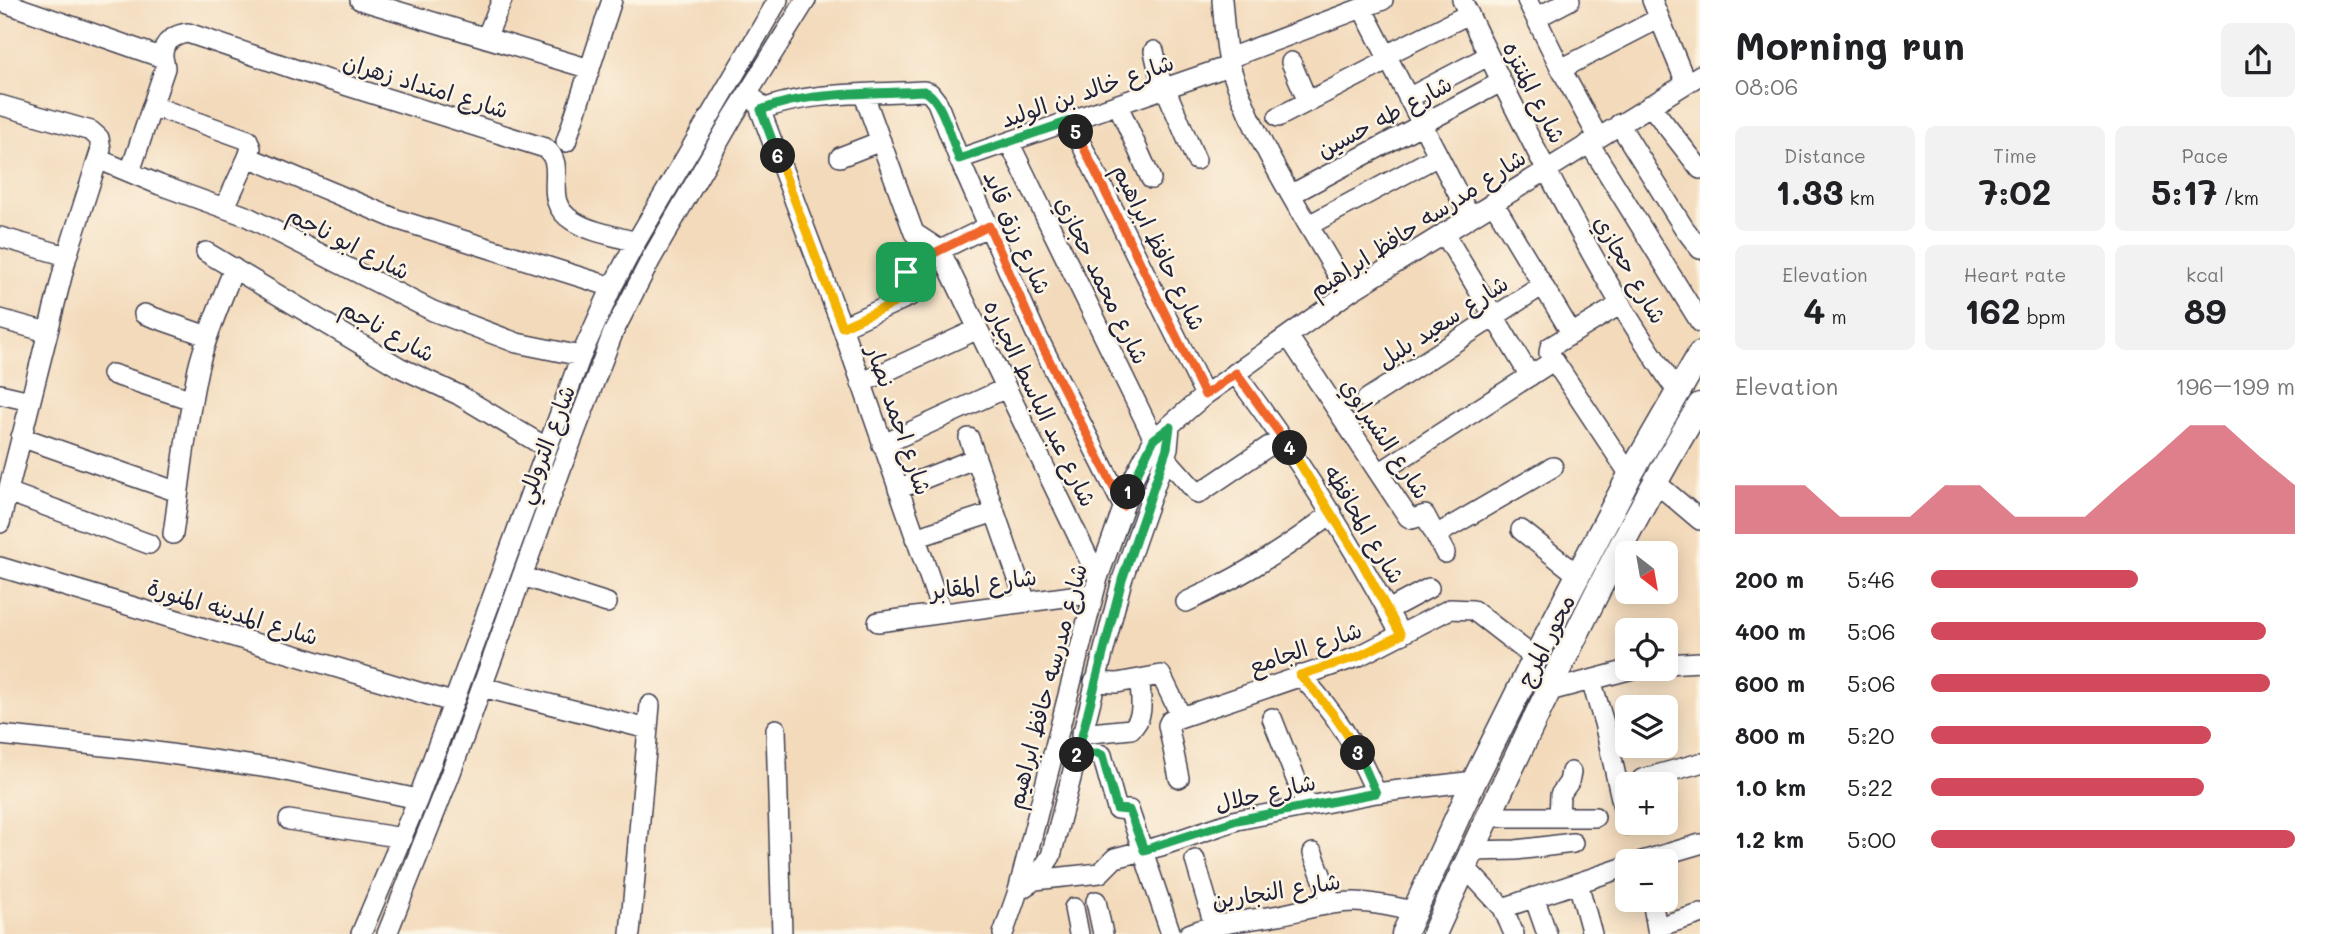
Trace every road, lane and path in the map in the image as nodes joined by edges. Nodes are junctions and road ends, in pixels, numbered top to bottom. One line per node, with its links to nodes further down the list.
1 (360, 0): 11 (street)
2 (502, 0): 16 (street)
3 (612, 0): 23 (street)
4 (778, 0): 63 (street, شارع التروللي)
5 (807, 0): 27 (street, شارع التروللي)
6 (1383, 0): 13 (street, شارع خالد بن الوليد)
7 (1527, 0): 15 (street)
8 (1570, 0): 15 (street)
9 (0, 1): 19 (street)
10 (1226, 1): 21 (street)
11 (397, 6): 16 (street)
12 (1465, 7): 18 (street, شارع المنتزه); 20 (street)
13 (1362, 8): 20 (street); 21 (street, شارع خالد بن الوليد)
14 (1656, 9): 24 (street); 25 (street)
15 (1536, 18): 24 (street)
16 (486, 38): 23 (street)
17 (1154, 51): 28 (street)
18 (1488, 56): 26 (street, شارع المنتزه); 30 (street)
19 (163, 58): 34 (street); 63 (street, شارع امتداد زهران)
20 (1388, 58): 30 (street); 31 (street)
21 (1229, 62): 28 (street, شارع خالد بن الوليد); 55 (street)
22 (1291, 62): 31 (street)
23 (590, 69): 43 (street)
24 (1561, 69): 41 (street)
25 (1696, 77): 33 (street, شارع مدرسه حافظ ابراهيم)
26 (1500, 82): 39 (street, شارع طه حسين); 51 (street, شارع المنتزه)
27 (752, 87): 36 (street, شارع احمد نصار); 125 (street, شارع التروللي)
28 (1164, 90): 35 (street, شارع خالد بن الوليد); 50 (street)
29 (864, 95): 36 (street, شارع رزق قايد); 42 (street); 49 (street, شارع رزق قايد)
30 (1408, 97): 39 (street)
31 (1308, 102): 37 (street)
32 (0, 105): 48 (street)
33 (1650, 105): 40 (street, شارع مدرسه حافظ ابراهيم); 52 (street)
34 (153, 106): 46 (street); 53 (street)
35 (1118, 106): 38 (street, شارع خالد بن الوليد); 54 (street)
36 (761, 110): 77 (street, شارع احمد نصار)
37 (1278, 117)
38 (1070, 121): 44 (street, شارع خالد بن الوليد); 93 (street, شارع حافظ ابراهيم)
39 (1422, 124): 45 (street); 55 (street, شارع طه حسين)
40 (1619, 124): 41 (street, شارع مدرسه حافظ ابراهيم); 64 (street)
41 (1593, 140): 51 (street, شارع مدرسه حافظ ابراهيم); 76 (street)
42 (881, 141): 47 (street); 65 (street)
43 (566, 142)
44 (1009, 142): 49 (street, شارع خالد بن الوليد); 102 (street, شارع محمد حجازي)
45 (1438, 156): 58 (street); 59 (street)
46 (248, 157): 57 (street); 70 (street)
47 (839, 157)
48 (98, 159): 53 (street, شارع ابو ناجم); 67 (street)
49 (959, 159): 60 (street, شارع رزق قايد)
50 (1196, 160)
51 (1547, 168): 56 (street, شارع مدرسه حافظ ابراهيم); 72 (street, شارع حجازي)
52 (1700, 169)
53 (131, 172): 57 (street, شارع ابو ناجم)
54 (1151, 179)
55 (1292, 194): 59 (street)
56 (1493, 202): 58 (street, شارع مدرسه حافظ ابراهيم); 69 (street)
57 (225, 207): 84 (street, شارع ابو ناجم)
58 (1469, 217): 61 (street, شارع مدرسه حافظ ابراهيم)
59 (1309, 225): 71 (street)
60 (989, 226): 65 (street); 112 (street, شارع رزق قايد)
61 (1444, 233): 71 (street, شارع مدرسه حافظ ابراهيم); 74 (street)
62 (0, 237): 67 (street)
63 (636, 242): 70 (street, شارع التروللي)
64 (1700, 249)
65 (940, 250): 77 (street); 78 (street, شارع عبد الباسط الجياره)
66 (206, 252): 68 (street, شارع ناجم)
67 (67, 256): 79 (street)
68 (234, 268): 81 (street); 103 (street, شارع ناجم)
69 (1543, 285): 74 (street, شارع سعيد بلبل); 80 (street)
70 (612, 287): 84 (street, شارع التروللي)
71 (1348, 293): 82 (street, شارع مدرسه حافظ ابراهيم)
72 (1621, 304): 80 (street); 91 (street, شارع حجازي)
73 (144, 314): 81 (street)
74 (1494, 316): 88 (street); 94 (street, شارع سعيد بلبل)
75 (0, 319): 79 (street)
76 (1700, 322)
77 (842, 327): 89 (street, شارع احمد نصار)
78 (978, 329): 89 (street); 90 (street, شارع عبد الباسط الجياره)
79 (47, 332): 96 (street)
80 (1572, 334): 85 (street)
81 (208, 336): 95 (street)
82 (1288, 336): 86 (street, شارع مدرسه حافظ ابراهيم); 106 (street, شارع الشبراوي)
83 (1700, 354): 91 (main road, محور المرج)
84 (581, 356): 103 (street, شارع التروللي)
85 (1553, 361): 88 (street); 107 (street)
86 (1236, 373): 93 (street, شارع مدرسه حافظ ابراهيم); 114 (street, شارع المحافظه)
87 (112, 374): 95 (street)
88 (1530, 376): 106 (street)
89 (861, 383): 100 (street, شارع احمد نصار)
90 (1006, 388): 100 (street); 126 (street, شارع عبد الباسط الجياره)
91 (1678, 393): 107 (main road, محور المرج)
92 (0, 394): 96 (street)
93 (1205, 395): 102 (street, شارع مدرسه حافظ ابراهيم)
94 (1367, 399)
95 (192, 400): 111 (street)
96 (30, 401): 98 (street)
97 (1700, 405): 109 (main road, محور المرج)
98 (21, 437): 108 (street); 111 (street)
99 (969, 438): 104 (street)
100 (882, 445): 110 (street, شارع احمد نصار)
101 (1269, 446): 102 (street, شارع محمد حجازي)
102 (1159, 448): 112 (street, شارع مدرسه حافظ ابراهيم); 142 (street, شارع مدرسه حافظ ابراهيم)
103 (547, 449): 145 (street, شارع التروللي)
104 (976, 458): 110 (street); 113 (street)
105 (1553, 467): 119 (street)
106 (1379, 473): 119 (street, شارع الشبراوي)
107 (1630, 475): 124 (main road, محور المرج)
108 (6, 482): 116 (street); 121 (street)
109 (1656, 482): 115 (street); 144 (main road, محور المرج)
110 (898, 489): 120 (street, شارع احمد نصار)
111 (178, 492): 118 (street)
112 (1123, 506): 126 (street, شارع مدرسه حافظ ابراهيم)
113 (995, 512): 120 (street); 128 (street)
114 (1332, 513): 129 (street); 131 (street, شارع المحافظه)
115 (1700, 520)
116 (0, 523)
117 (1521, 530): 124 (street)
118 (173, 534)
119 (1436, 535): 122 (street, شارع الشبراوي)
120 (915, 538): 132 (street, شارع احمد نصار)
121 (149, 544)
122 (1445, 553)
123 (0, 567): 145 (street, شارع المدينه المنورة)
124 (1578, 575): 135 (main road, محور المرج)
125 (522, 576): 130 (street); 143 (street, شارع التروللي)
126 (1096, 585): 128 (street, شارع المقابر); 177 (street, شارع مدرسه حافظ ابراهيم)
127 (1429, 588): 131 (street)
128 (1026, 602): 132 (street, شارع المقابر)
129 (1186, 602)
130 (607, 603)
131 (1388, 610): 134 (street, شارع المحافظه)
132 (942, 613): 133 (street, شارع المقابر)
133 (878, 622)
134 (1401, 635): 135 (street, شارع الجامع); 139 (street, شارع الجامع)
135 (1535, 658): 159 (main road, محور المرج)
136 (1700, 662): 137 (street)
137 (1678, 663)
138 (1615, 674): 141 (street)
139 (1300, 675): 147 (street, شارع الجامع); 160 (street)
140 (1140, 680): 142 (street); 147 (street); 151 (street)
141 (1591, 680): 144 (street); 156 (street)
142 (1094, 682): 151 (street, شارع مدرسه حافظ ابراهيم)
143 (482, 687): 149 (street); 189 (street, شارع التروللي)
144 (1549, 691): 163 (main road, محور المرج)
145 (452, 702): 161 (street, شارع التروللي)
146 (650, 705): 149 (street)
147 (1181, 716): 158 (street)
148 (1272, 718): 162 (street)
149 (648, 729): 190 (street)
150 (776, 729): 191 (street)
151 (1081, 734): 153 (street, شارع مدرسه حافظ ابراهيم)
152 (0, 735): 161 (street)
153 (1076, 755): 170 (street); 177 (street, شارع مدرسه حافظ ابراهيم)
154 (1700, 764): 157 (street)
155 (1570, 772): 164 (street)
156 (1615, 772)
157 (1669, 772)
158 (1179, 778)
159 (1475, 781): 160 (street, شارع جلال); 183 (main road, محور المرج)
160 (1376, 793): 162 (street, شارع جلال)
161 (418, 799): 167 (street, شارع التروللي)
162 (1307, 807): 170 (street, شارع جلال)
163 (1488, 817): 164 (street); 173 (main road, محور المرج)
164 (1559, 817): 165 (street)
165 (1595, 817)
166 (289, 820): 167 (street)
167 (402, 838): 188 (street, شارع التروللي)
168 (1573, 843): 173 (street)
169 (1700, 844): 171 (street)
170 (1144, 850): 177 (street, شارع جلال); 195 (street)
171 (1678, 851)
172 (1313, 853): 180 (street)
173 (1468, 858): 182 (street); 198 (main road, محور المرج)
174 (1195, 860): 186 (street)
175 (1615, 870): 176 (street)
176 (1578, 883): 178 (street); 201 (street)
177 (1027, 885): 192 (street, شارع مدرسه حافظ ابراهيم)
178 (1534, 898): 182 (street); 200 (street)
179 (1096, 901): 194 (street)
180 (1332, 904): 183 (street, شارع النجارين); 186 (street, شارع النجارين)
181 (1074, 908): 193 (street)
182 (1503, 908): 199 (street)
183 (1413, 911): 197 (main road, محور المرج)
184 (1654, 912): 187 (street)
185 (1700, 914): 187 (street)
186 (1222, 928): 196 (street, شارع النجارين)
187 (1657, 931)
188 (361, 934)
189 (387, 934)
190 (630, 934)
191 (782, 934)
192 (1003, 934)
193 (1079, 934)
194 (1103, 934)
195 (1171, 934)
196 (1189, 934)
197 (1404, 934)
198 (1433, 934)
199 (1514, 934)
200 (1547, 934)
201 (1592, 934)

